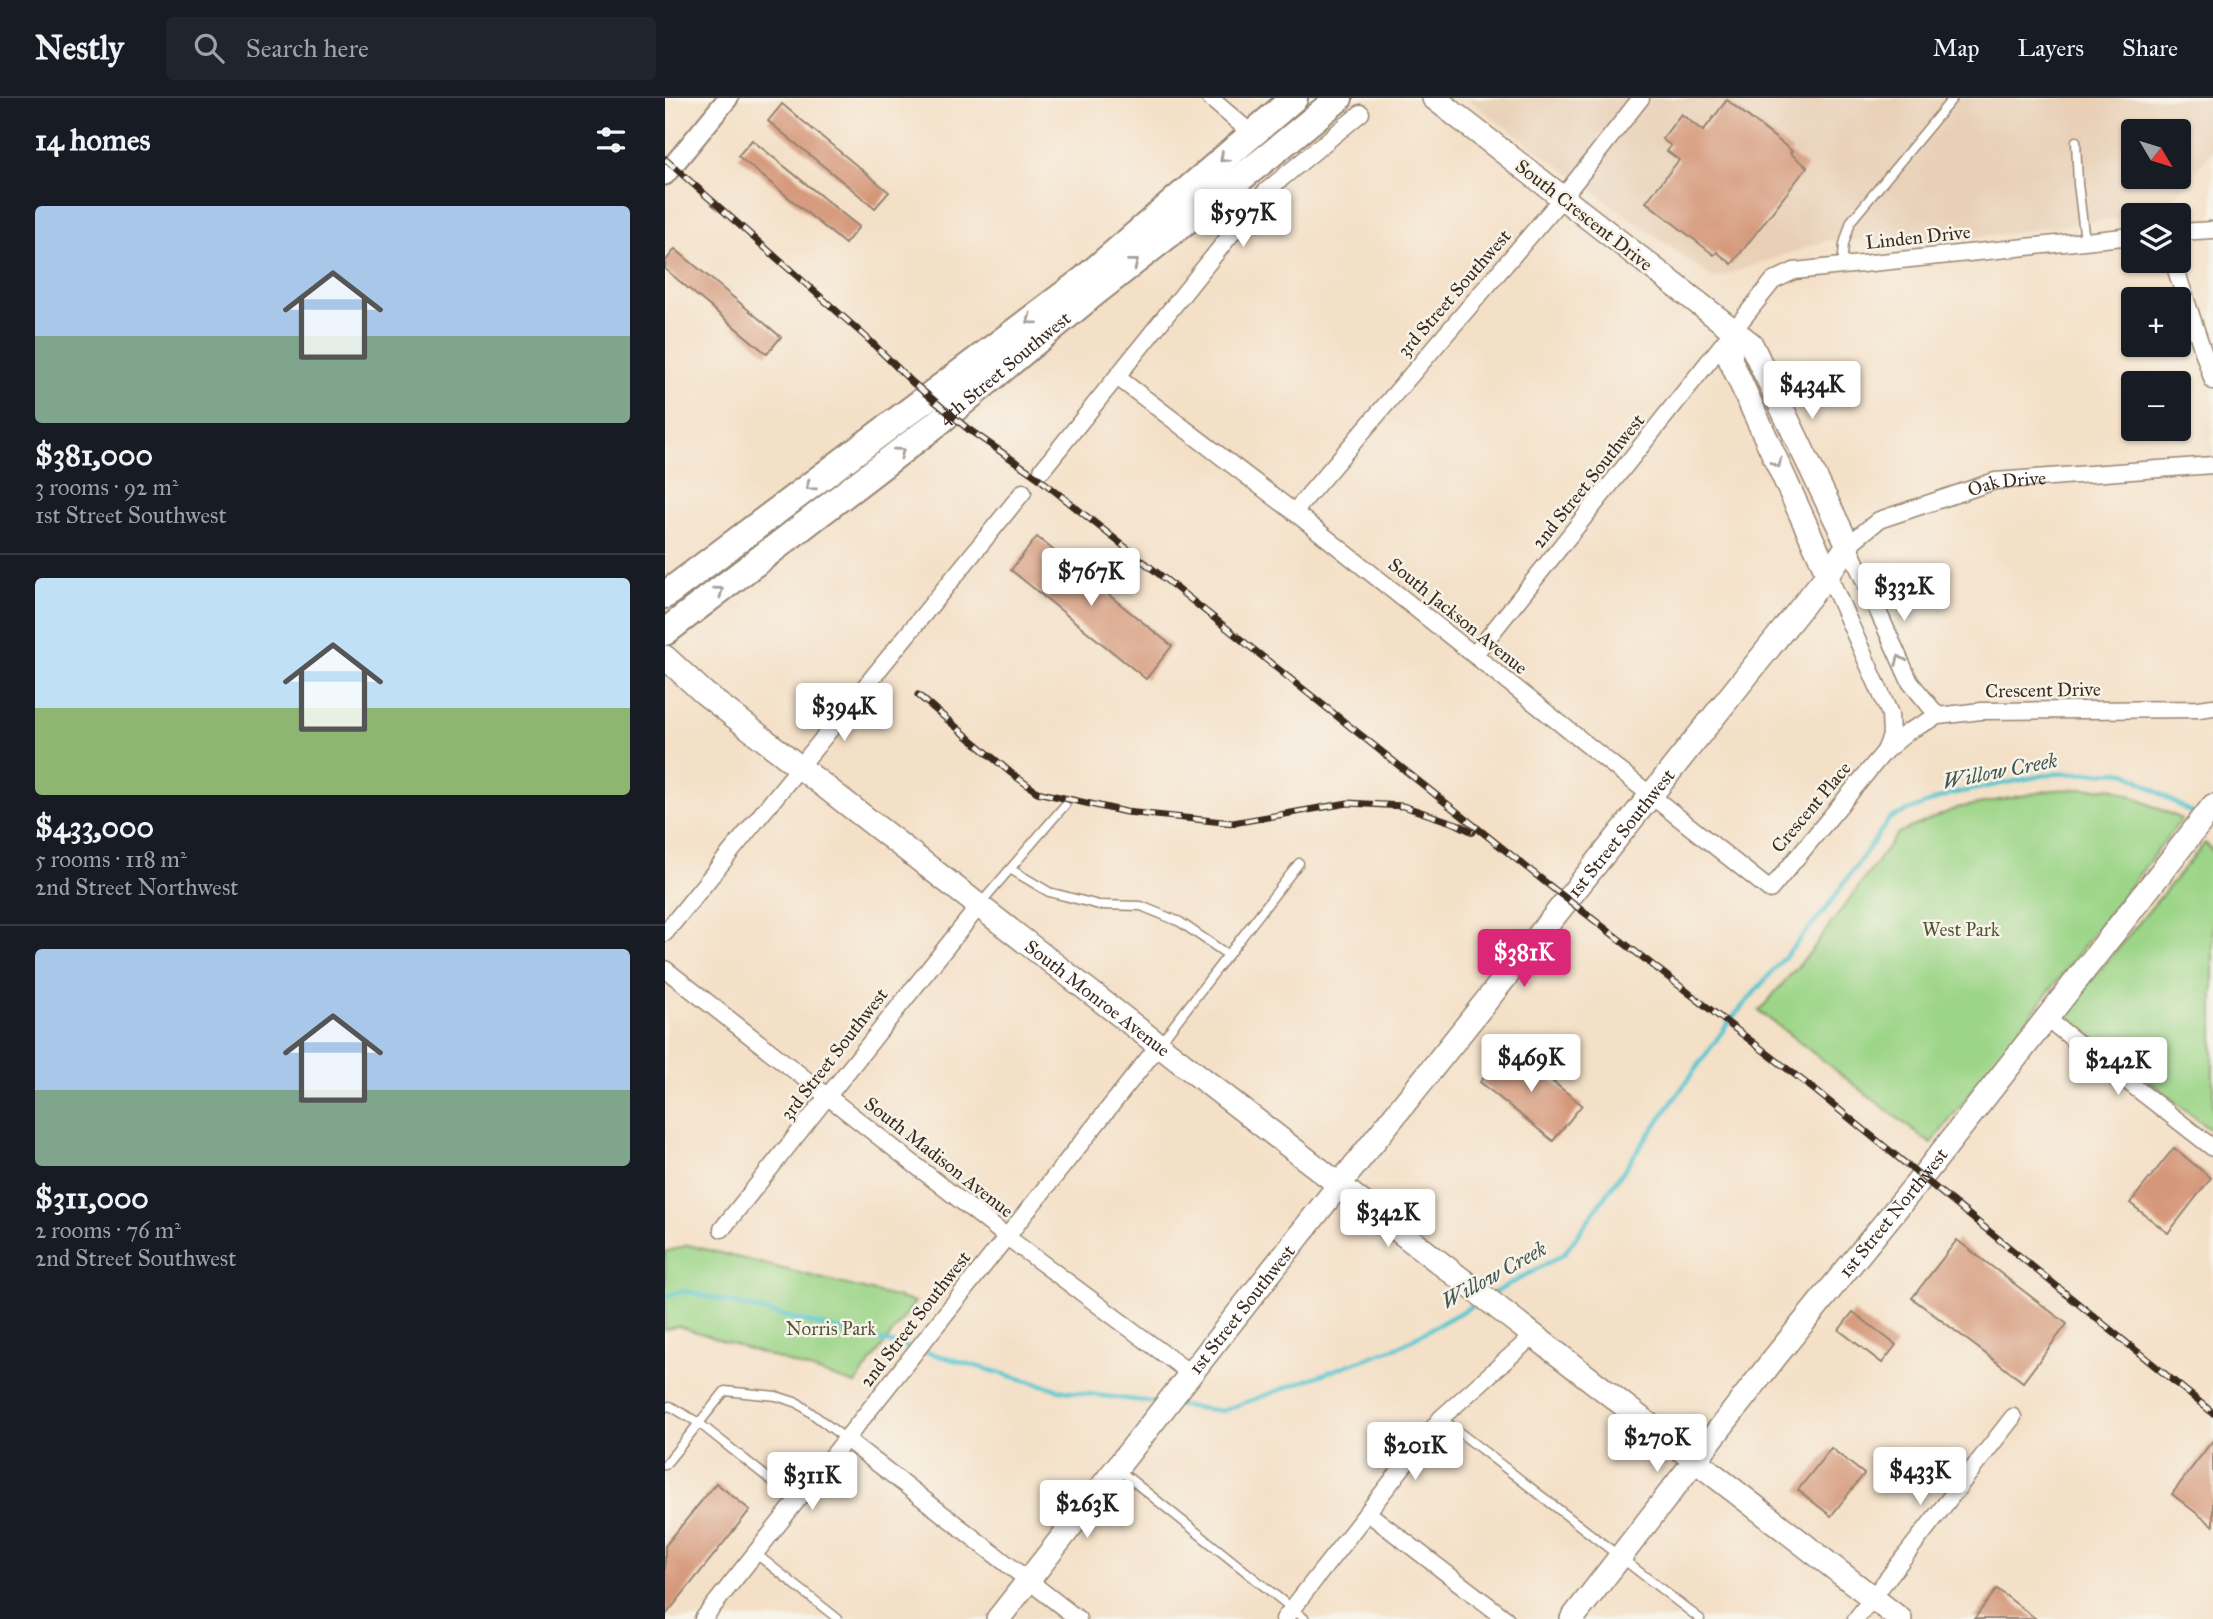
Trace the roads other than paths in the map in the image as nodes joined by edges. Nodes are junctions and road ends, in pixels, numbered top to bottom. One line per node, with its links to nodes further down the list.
1 (727, 98): 10 (street)
2 (1210, 98): 8 (street)
3 (1294, 98): 8 (main road, 4th Street Southwest)
4 (1434, 98): 11 (main road, South Crescent Drive)
5 (1641, 98): 11 (street, 3rd Street Southwest)
6 (1953, 98): 16 (lane)
7 (1350, 106): 19 (street, 4th Street Southwest); 28 (main road, 4th Street Southwest, one-way to 7)
8 (1251, 133): 27 (main road, 4th Street Southwest, one-way to 27)
9 (2076, 141): 15 (lane)
10 (665, 175)
11 (1563, 197): 18 (main road, South Crescent Drive); 24 (street, 3rd Street Southwest)
12 (2213, 230): 13 (street)
13 (2191, 231)
14 (2121, 237): 15 (street, Linden Drive)
15 (2085, 241): 16 (street, Linden Drive)
16 (1842, 267): 18 (street, Linden Drive)
17 (2177, 273): 20 (street)
18 (1734, 332): 25 (main road, South Crescent Drive); 26 (main road, one-way to 26); 29 (street, 2nd Street Southwest)
19 (1117, 377): 22 (street, 4th Street Southwest); 24 (street, South Jackson Avenue)
20 (2213, 381)
21 (2213, 465): 25 (street, Oak Drive)
22 (1042, 470)
23 (1023, 492): 34 (street)
24 (1294, 512): 29 (street, South Jackson Avenue)
25 (1848, 545): 26 (main road, Oak Drive); 32 (street, South Crescent Drive, one-way to 25)
26 (1828, 573): 33 (street); 35 (main road, 1st Street Southwest)
27 (665, 595)
28 (665, 632)
29 (1474, 655): 35 (street, South Jackson Avenue)
30 (665, 657): 34 (main road, South Monroe Avenue)
31 (2213, 707): 32 (street, Crescent Drive)
32 (1938, 716): 33 (street, Crescent Drive)
33 (1885, 751): 40 (street, Crescent Place)
34 (800, 768): 41 (main road, South Monroe Avenue); 42 (street)
35 (1651, 796): 40 (street, South Jackson Avenue); 49 (main road, 1st Street Southwest)
36 (1065, 805): 39 (lane)
37 (2213, 806): 45 (main road, 1st Street Northwest)
38 (1299, 863): 43 (lane)
39 (1010, 869): 41 (lane); 43 (lane)
40 (1770, 890)
41 (979, 906): 46 (main road, South Monroe Avenue); 47 (street, 3rd Street Southwest)
42 (665, 933)
43 (1228, 955): 46 (lane)
44 (665, 969): 47 (street, South Madison Avenue)
45 (2046, 1018): 48 (street); 59 (main road, 1st Street Northwest)
46 (1159, 1045): 49 (main road, South Monroe Avenue); 51 (street, 2nd Street Southwest)
47 (827, 1096): 50 (street, 3rd Street Southwest); 51 (street, South Madison Avenue)
48 (2213, 1148)
49 (1339, 1185): 52 (main road, South Monroe Avenue); 53 (main road, 1st Street Southwest)
50 (722, 1229)
51 (1007, 1237): 53 (street, South Madison Avenue); 58 (street, 2nd Street Southwest)
52 (1529, 1331): 56 (street); 59 (main road, South Monroe Avenue)
53 (1189, 1376): 61 (main road, 1st Street Southwest)
54 (665, 1407): 57 (lane)
55 (2013, 1417): 67 (street)
56 (1441, 1418): 63 (street); 65 (lane)
57 (699, 1423): 58 (lane); 60 (lane); 62 (lane)
58 (846, 1439): 62 (street, 2nd Street Southwest); 66 (street)
59 (1696, 1459): 65 (main road, 1st Street Northwest); 67 (main road, South Monroe Avenue)
60 (665, 1465)
61 (1117, 1468): 66 (main road, 1st Street Southwest); 68 (lane)
62 (797, 1501): 64 (street, 2nd Street Southwest)
63 (1368, 1513): 68 (street); 73 (street)
64 (755, 1553): 69 (street, 2nd Street Southwest); 70 (lane)
65 (1620, 1557): 74 (main road, 1st Street Northwest); 75 (lane)
66 (1028, 1580): 71 (main road, 1st Street Southwest); 72 (street)
67 (1873, 1598): 76 (street); 77 (main road, South Monroe Avenue)
68 (1294, 1616)
69 (703, 1619)
70 (838, 1619)
71 (998, 1619)
72 (1078, 1619)
73 (1506, 1619)
74 (1572, 1619)
75 (1700, 1619)
76 (1856, 1619)
77 (1900, 1619)

